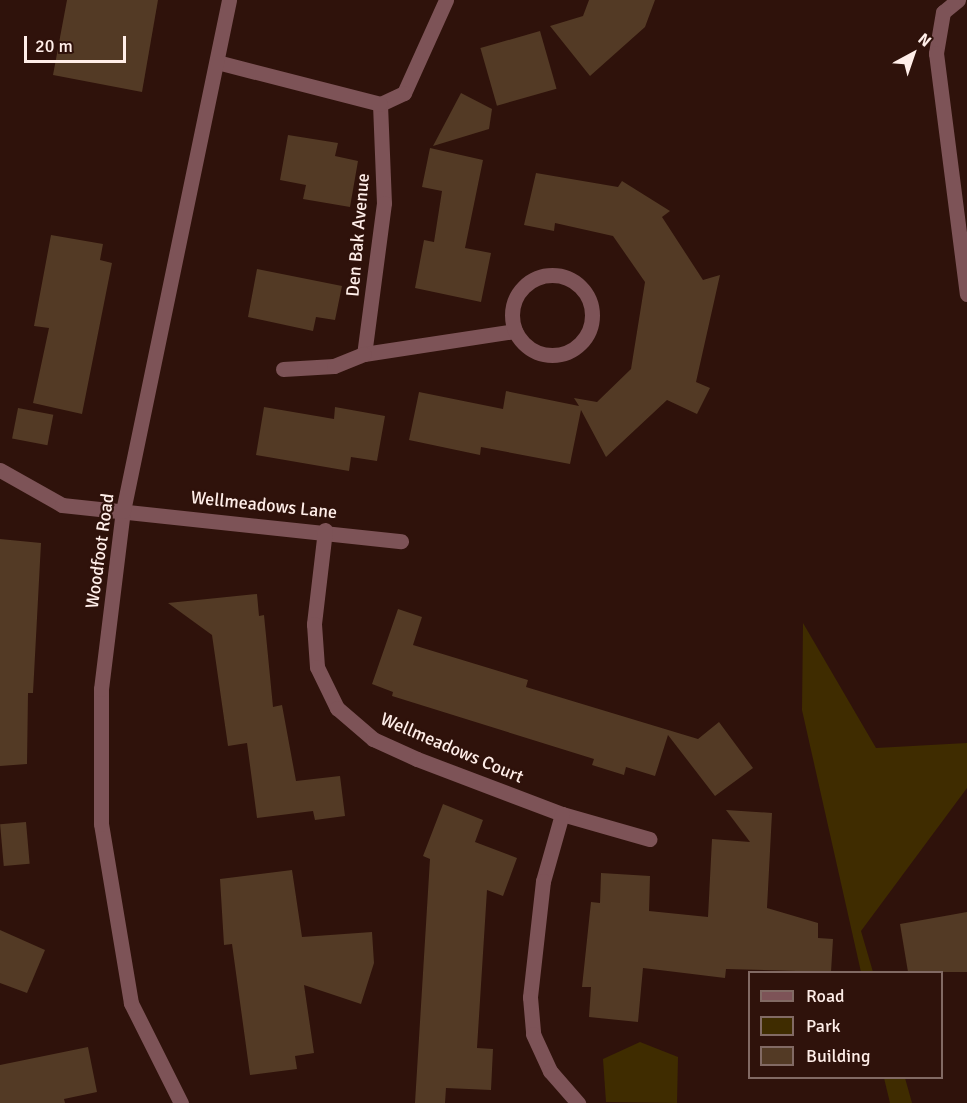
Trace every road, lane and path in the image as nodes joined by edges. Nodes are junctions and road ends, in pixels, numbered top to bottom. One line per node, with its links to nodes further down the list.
1 (229, 0): 4 (street, Woodfoot Road)
2 (446, 0): 5 (street)
3 (958, 0): 6 (street)
4 (217, 62): 5 (street); 11 (street, Woodfoot Road)
5 (380, 104): 8 (street, Den Bak Avenue)
6 (967, 294)
7 (515, 331): 7 (street); 8 (street)
8 (364, 354): 9 (street)
9 (283, 369)
10 (0, 470): 11 (street, Wellmeadows Lane)
11 (123, 510): 12 (street, Wellmeadows Lane); 16 (street, Woodfoot Road)
12 (325, 530): 13 (street, Wellmeadows Lane); 14 (street, Wellmeadows Court)
13 (401, 541)
14 (562, 814): 15 (street, Wellmeadows Court); 17 (street)
15 (649, 839)
16 (181, 1103)
17 (578, 1103)

